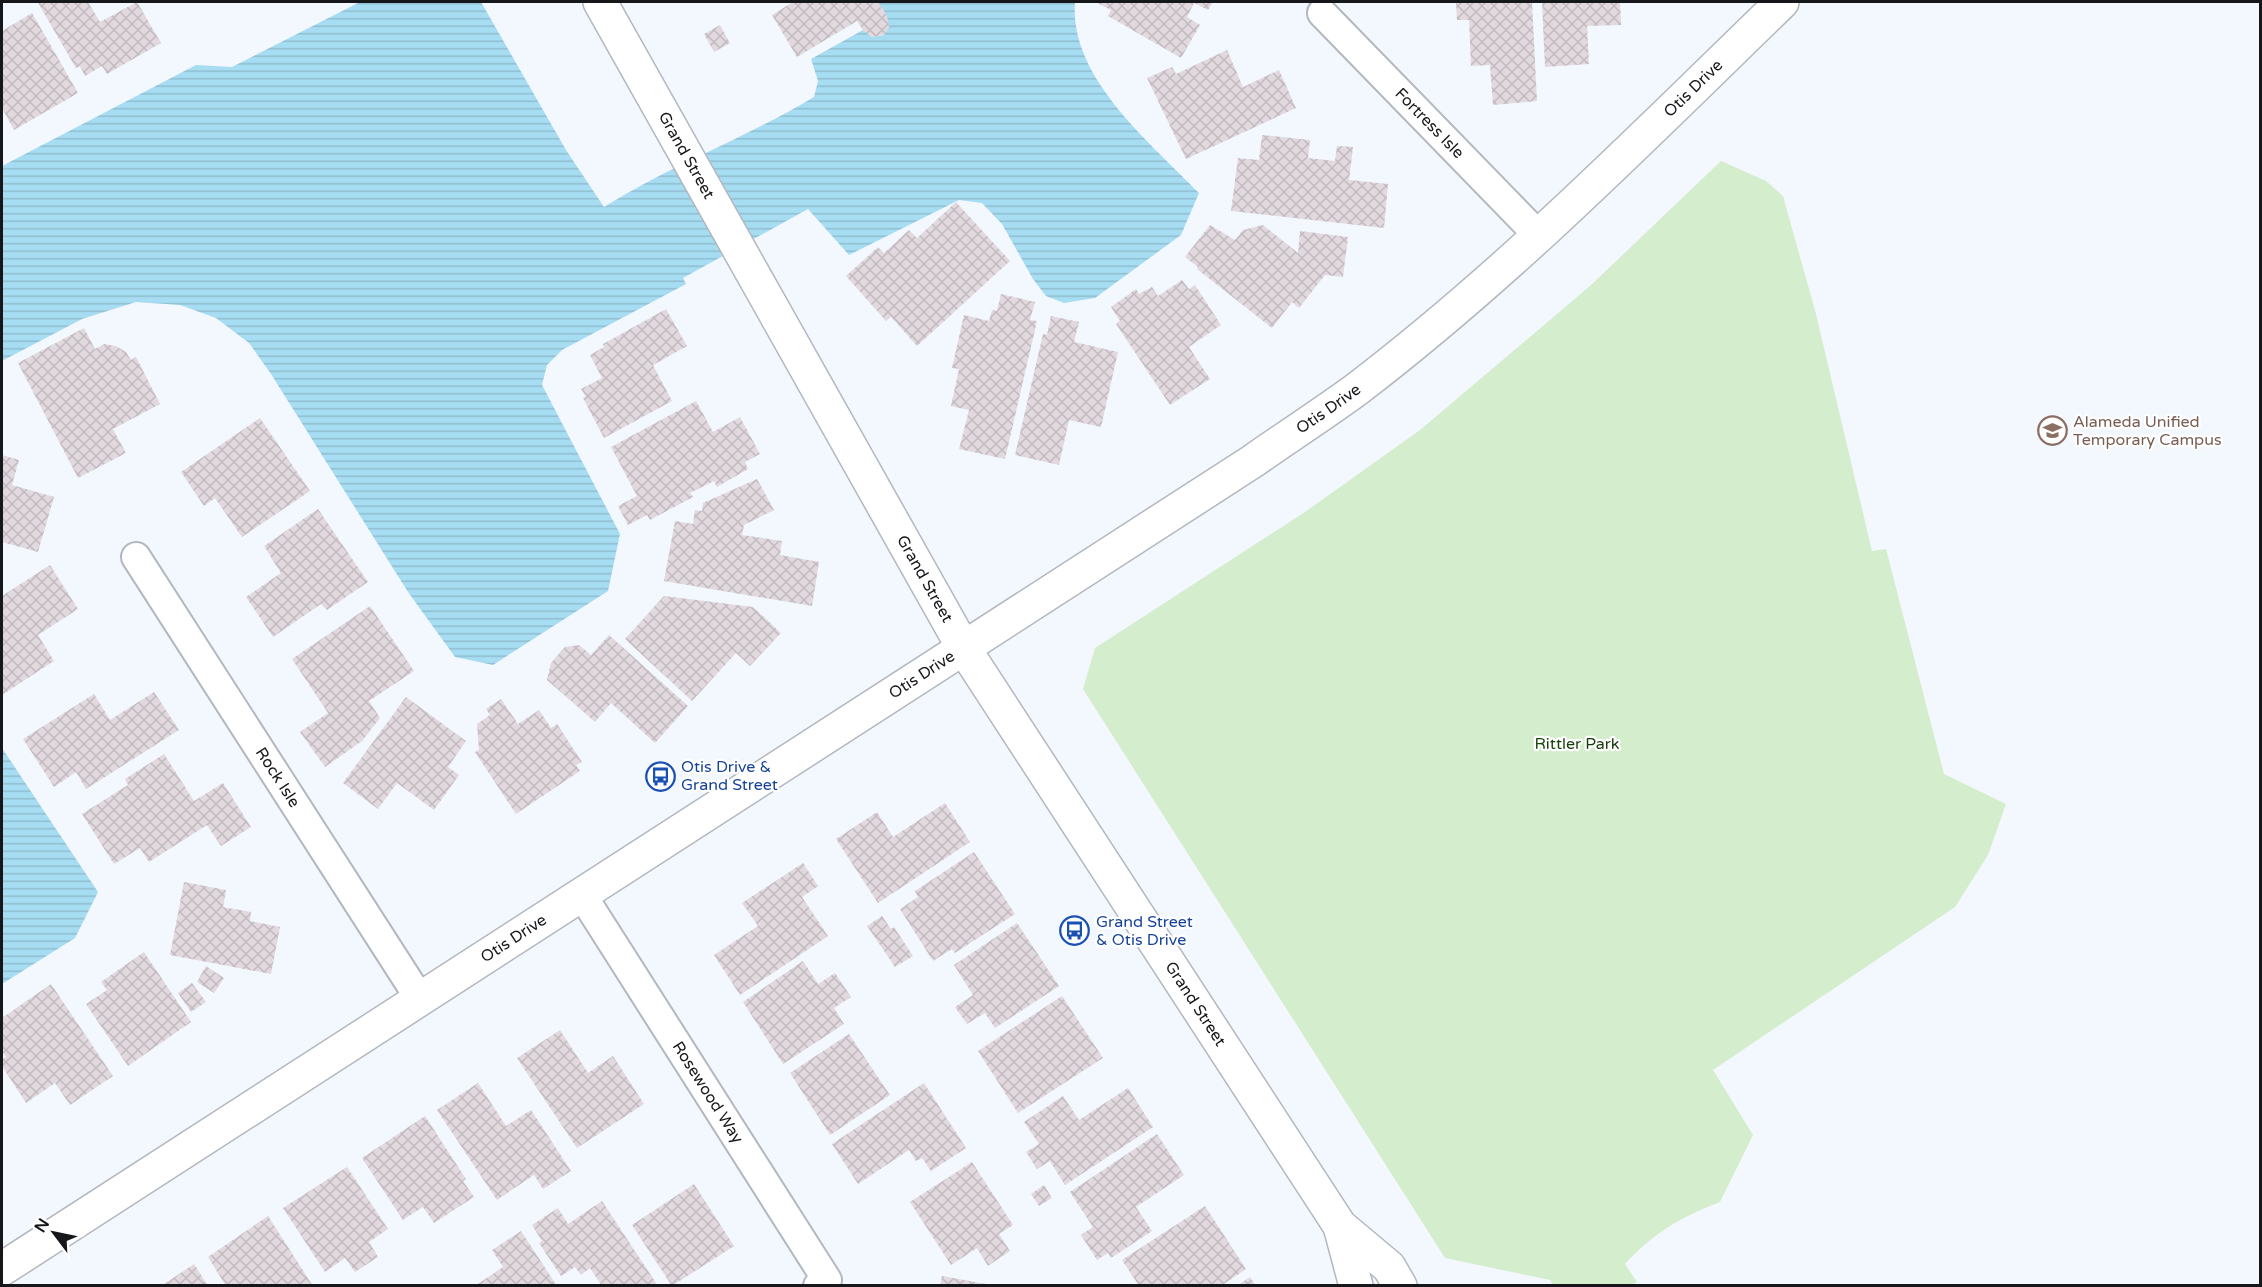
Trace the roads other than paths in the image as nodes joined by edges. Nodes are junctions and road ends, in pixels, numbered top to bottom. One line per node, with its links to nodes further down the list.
1 (600, 2): 6 (main road, Grand Street)
2 (1782, 2): 4 (main road, Otis Drive)
3 (1322, 13): 4 (street, Fortress Isle)
4 (1538, 235): 6 (main road, Otis Drive)
5 (136, 557): 8 (street, Rock Isle)
6 (963, 647): 7 (main road, Otis Drive); 9 (main road, Grand Street)
7 (582, 895): 8 (main road, Otis Drive); 11 (street, Rosewood Way)
8 (420, 999): 10 (main road, Otis Drive)
9 (1340, 1226): 12 (main road, Grand Street); 13 (main road, Grand Street)
10 (2, 1269)
11 (818, 1286)
12 (1356, 1286)
13 (1400, 1286)

